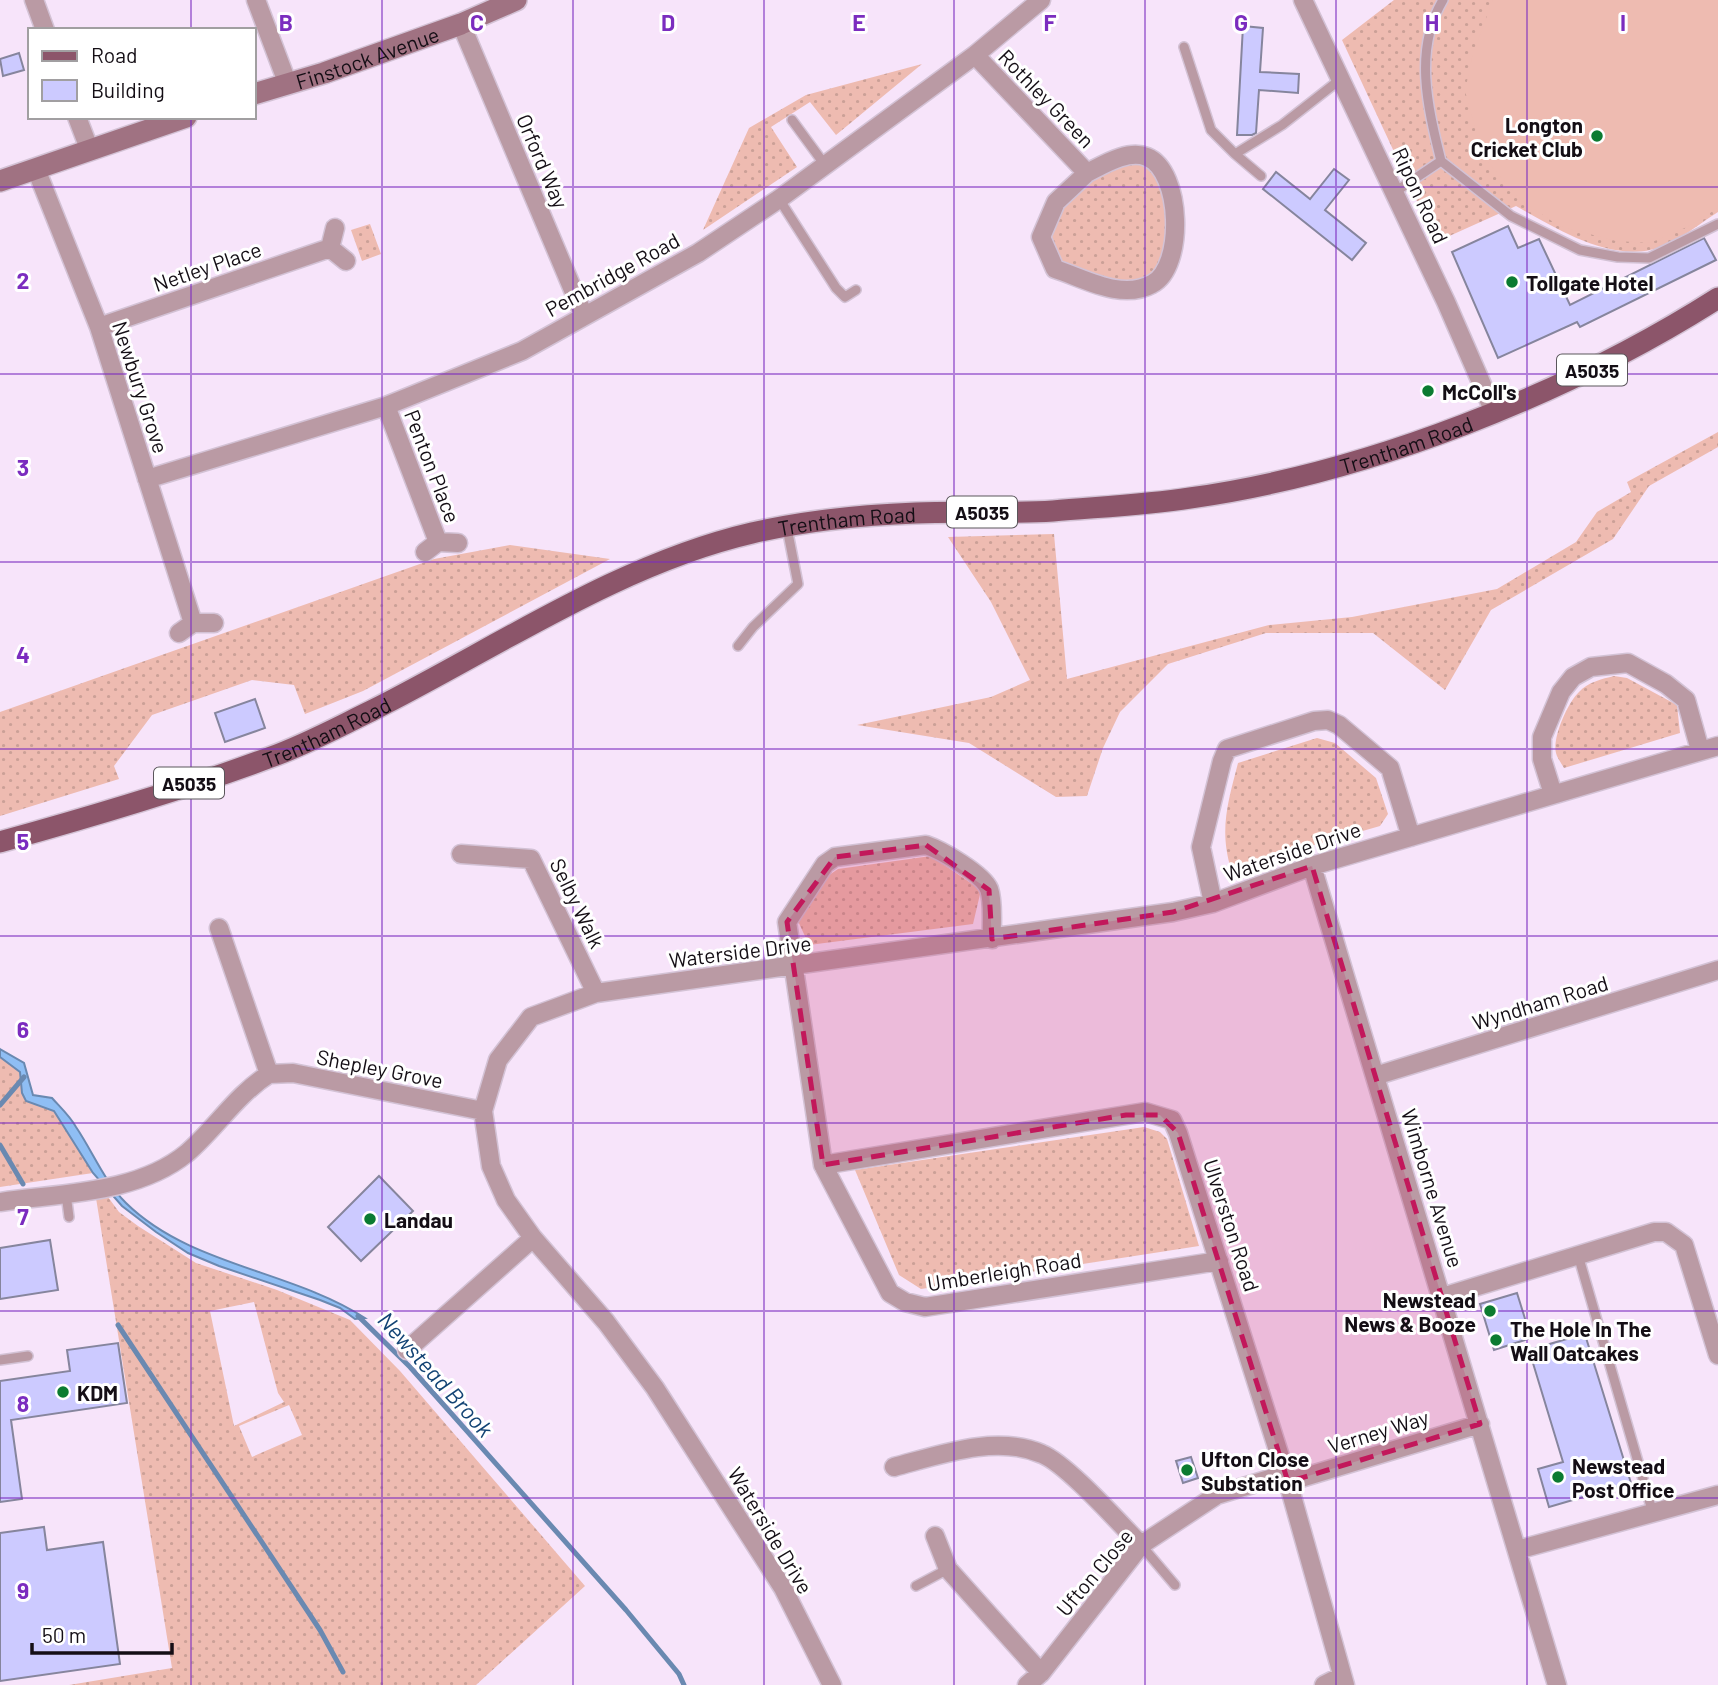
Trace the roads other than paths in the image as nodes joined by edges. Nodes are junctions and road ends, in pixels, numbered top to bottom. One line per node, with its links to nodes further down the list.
1 (34, 0): 8 (street)
2 (256, 0): 12 (street)
3 (516, 0): 7 (street, Finstock Avenue)
4 (1041, 0): 10 (street, Pembridge Road)
5 (1303, 0): 11 (street, Ripon Road)
6 (1443, 0): 19 (lane)
7 (461, 24): 12 (street, Finstock Avenue); 33 (street, Orford Way)
8 (44, 28)
9 (1184, 47): 18 (lane)
10 (975, 55): 20 (street, Pembridge Road); 22 (street, Rothley Green)
11 (1342, 78): 18 (lane); 25 (street, Ripon Road)
12 (287, 82): 13 (street, Finstock Avenue)
13 (256, 93)
14 (78, 119): 17 (street)
15 (180, 119): 17 (street)
16 (792, 120): 20 (lane)
17 (89, 151): 21 (street)
18 (1236, 154): 23 (lane)
19 (1441, 161): 25 (lane); 27 (lane)
20 (825, 165): 26 (street, Pembridge Road)
21 (36, 169): 24 (street); 34 (street, Newbury Grove)
22 (1087, 173): 22 (street, Rothley Green)
23 (1261, 176)
24 (0, 181)
25 (1395, 192): 36 (street, Ripon Road)
26 (779, 199): 31 (lane); 33 (street, Pembridge Road)
27 (1718, 224)
28 (335, 228): 29 (street)
29 (330, 247): 30 (street); 34 (street, Netley Place)
30 (346, 261)
31 (856, 290)
32 (1718, 298): 36 (main road, Trentham Road / A5035)
33 (584, 316): 35 (street, Pembridge Road)
34 (99, 327): 37 (street, Newbury Grove)
35 (386, 406): 37 (street, Pembridge Road); 39 (street, Penton Place)
36 (1493, 412): 38 (main road, Trentham Road / A5035)
37 (147, 480): 40 (street, Newbury Grove)
38 (788, 527): 41 (lane); 45 (main road, Trentham Road / A5035)
39 (458, 543)
40 (214, 624)
41 (738, 646)
42 (1709, 748): 43 (street, Waterside Drive); 43 (street)
43 (1553, 794): 44 (street, Waterside Drive)
44 (1411, 837): 47 (street, Waterside Drive); 48 (street)
45 (0, 842)
46 (461, 854): 53 (street, Selby Walk)
47 (1311, 866): 48 (street, Waterside Drive); 55 (street, Wimborne Avenue)
48 (1213, 902): 50 (street, Waterside Drive)
49 (219, 928): 54 (street)
50 (992, 940): 51 (street, Waterside Drive); 51 (street, Umberleigh Road)
51 (791, 968): 53 (street, Waterside Drive); 57 (street, Umberleigh Road)
52 (1718, 970): 55 (street, Wyndham Road)
53 (596, 993): 56 (street, Waterside Drive)
54 (268, 1074): 56 (street, Shepley Grove); 58 (street)
55 (1375, 1076): 64 (street, Wimborne Avenue)
56 (482, 1111): 61 (street, Waterside Drive)
57 (823, 1165): 63 (street, Umberleigh Road); 63 (street, Ulverston Road)
58 (66, 1192): 59 (street); 60 (lane)
59 (0, 1202)
60 (69, 1217)
61 (533, 1238): 65 (street); 82 (street, Waterside Drive)
62 (1578, 1255): 64 (street); 66 (street); 73 (lane)
63 (1220, 1261): 71 (street, Ulverston Road)
64 (1442, 1297): 69 (street, Wimborne Avenue)
65 (407, 1350)
66 (1718, 1354)
67 (28, 1356): 68 (lane)
68 (0, 1360)
69 (1480, 1424): 71 (street, Verney Way); 76 (street, Wimborne Avenue)
70 (894, 1467): 75 (street)
71 (1287, 1478): 75 (street, Ufton Close); 81 (street, Ulverston Road)
72 (1718, 1495): 73 (street)
73 (1653, 1510): 76 (street)
74 (935, 1536): 77 (street)
75 (1141, 1545): 78 (lane); 80 (street, Ufton Close)
76 (1517, 1549): 84 (street, Wimborne Avenue)
77 (948, 1569): 79 (lane); 80 (street)
78 (1175, 1585)
79 (916, 1586)
80 (1034, 1679)
81 (1343, 1680): 83 (street)
82 (832, 1685)
83 (1324, 1685)
84 (1557, 1685)

